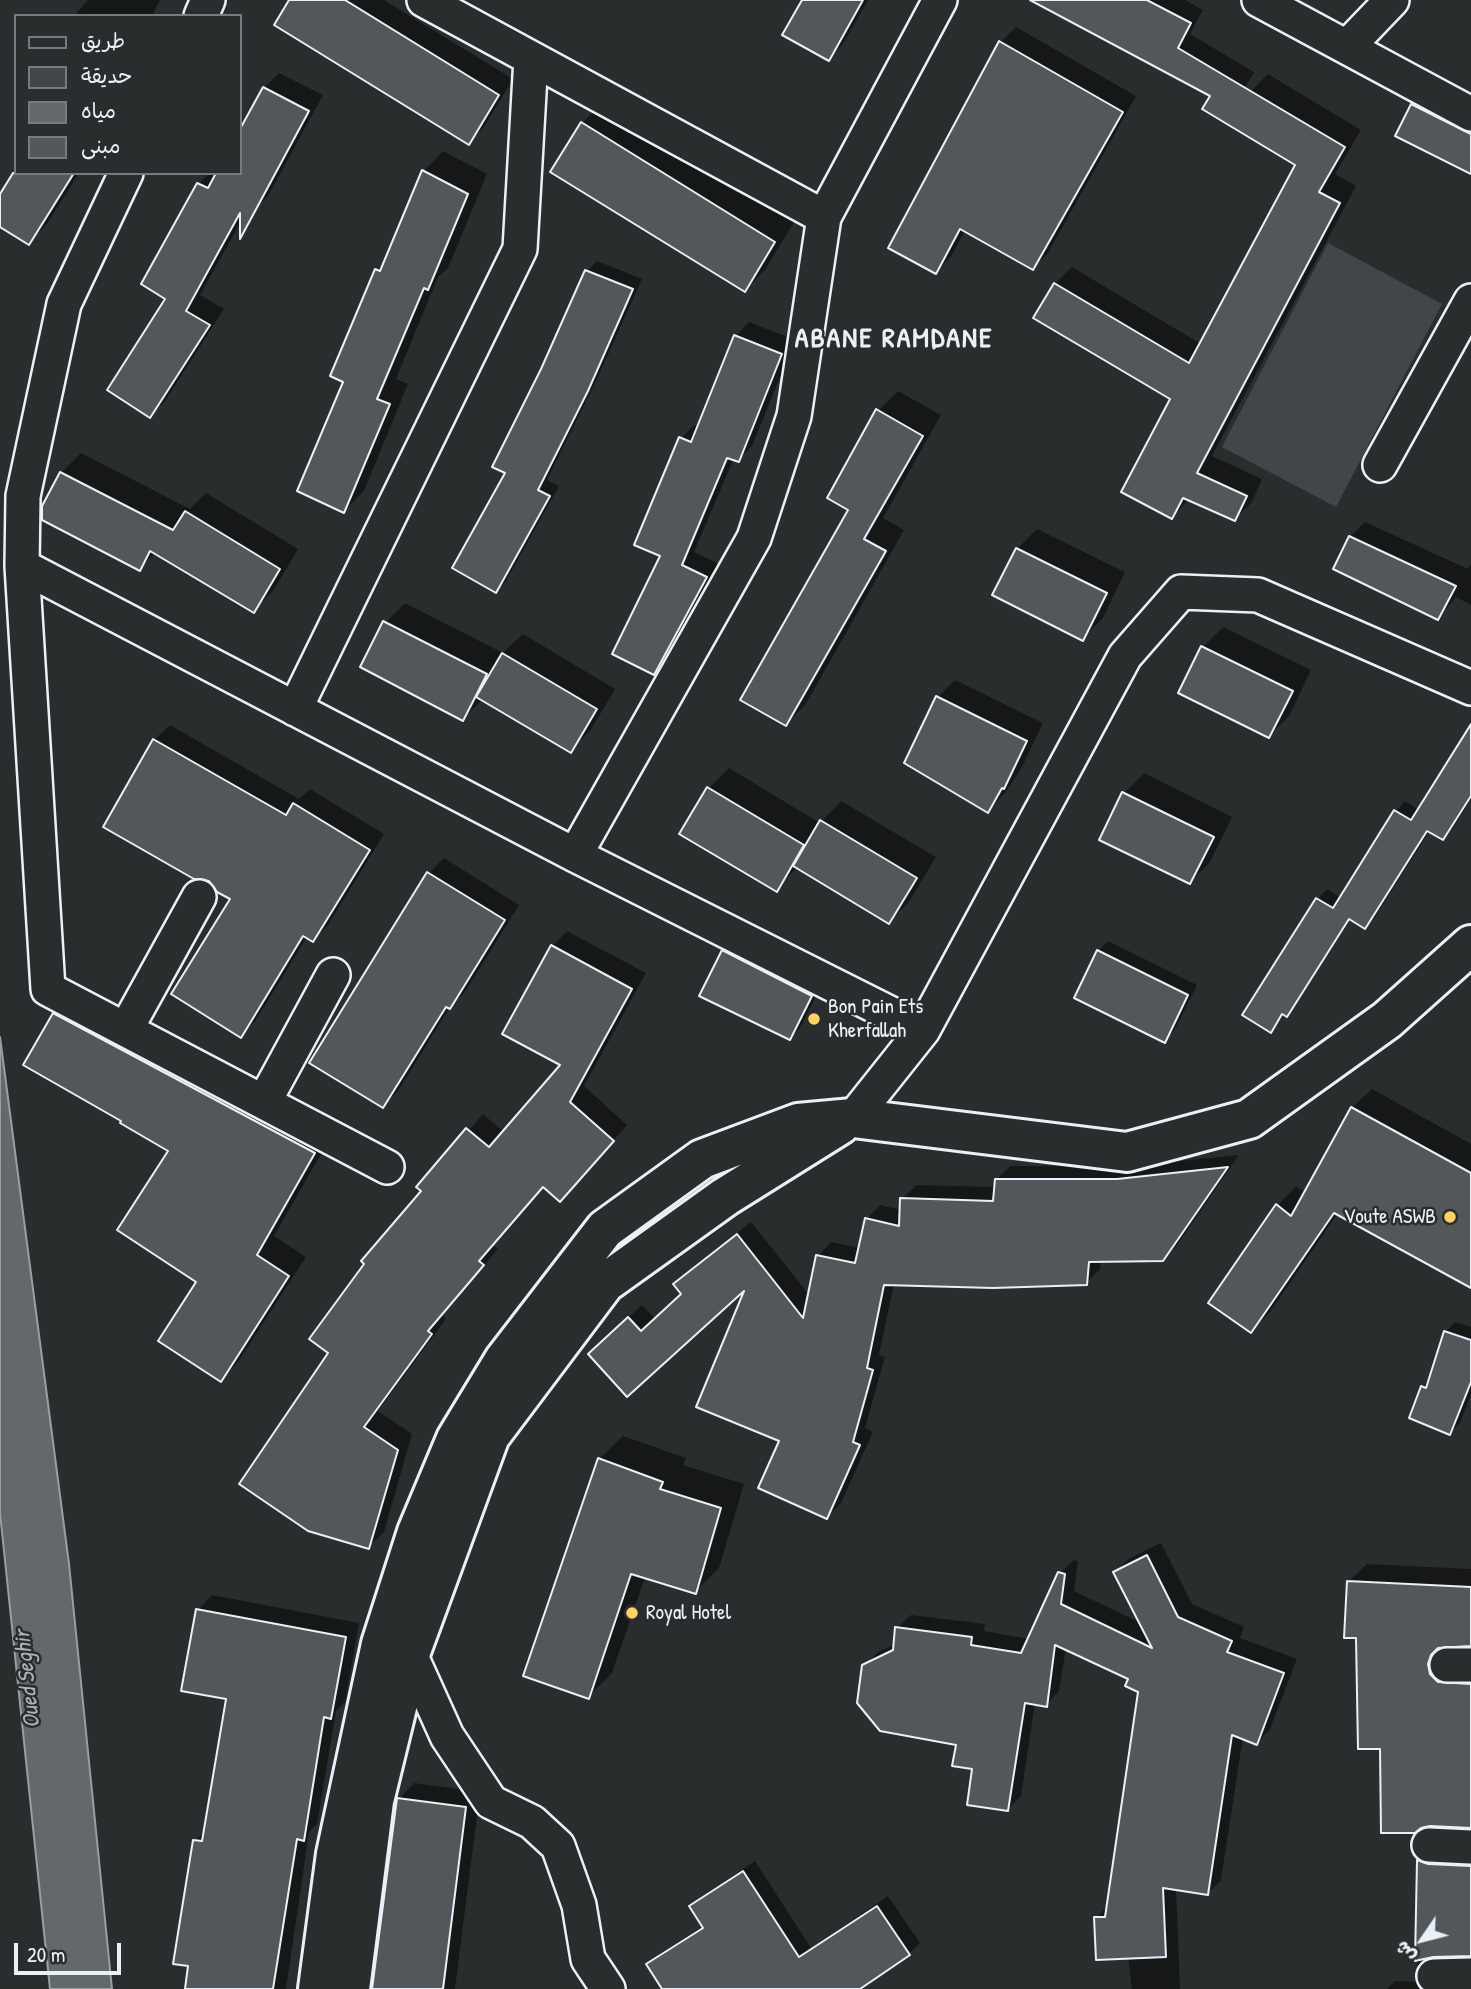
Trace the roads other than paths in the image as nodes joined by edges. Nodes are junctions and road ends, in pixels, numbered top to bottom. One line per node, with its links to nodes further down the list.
1 (424, 0): 6 (street)
2 (940, 0): 9 (street)
3 (1392, 0): 5 (street)
4 (1263, 1): 5 (street)
5 (1347, 47): 7 (street)
6 (531, 58): 9 (street); 14 (street)
7 (1471, 114)
8 (125, 175): 12 (street)
9 (824, 217): 15 (street)
10 (1471, 301): 11 (street)
11 (1380, 465)
12 (22, 566): 14 (street); 19 (street)
13 (1471, 688): 20 (street)
14 (295, 709): 15 (street)
15 (575, 855): 20 (street)
16 (199, 897): 19 (street)
17 (1471, 945): 22 (street)
18 (333, 975): 21 (street)
19 (126, 1029): 21 (street)
20 (923, 1030): 22 (street)
21 (264, 1102): 23 (street)
22 (853, 1118): 24 (street); 29 (street)
23 (387, 1167)
24 (410, 1654): 30 (street); 31 (street)
25 (1429, 1844): 26 (street)
26 (1471, 1847)
27 (1471, 1975): 28 (street)
28 (1434, 1976)
29 (318, 1989)
30 (350, 1989)
31 (608, 1989)

